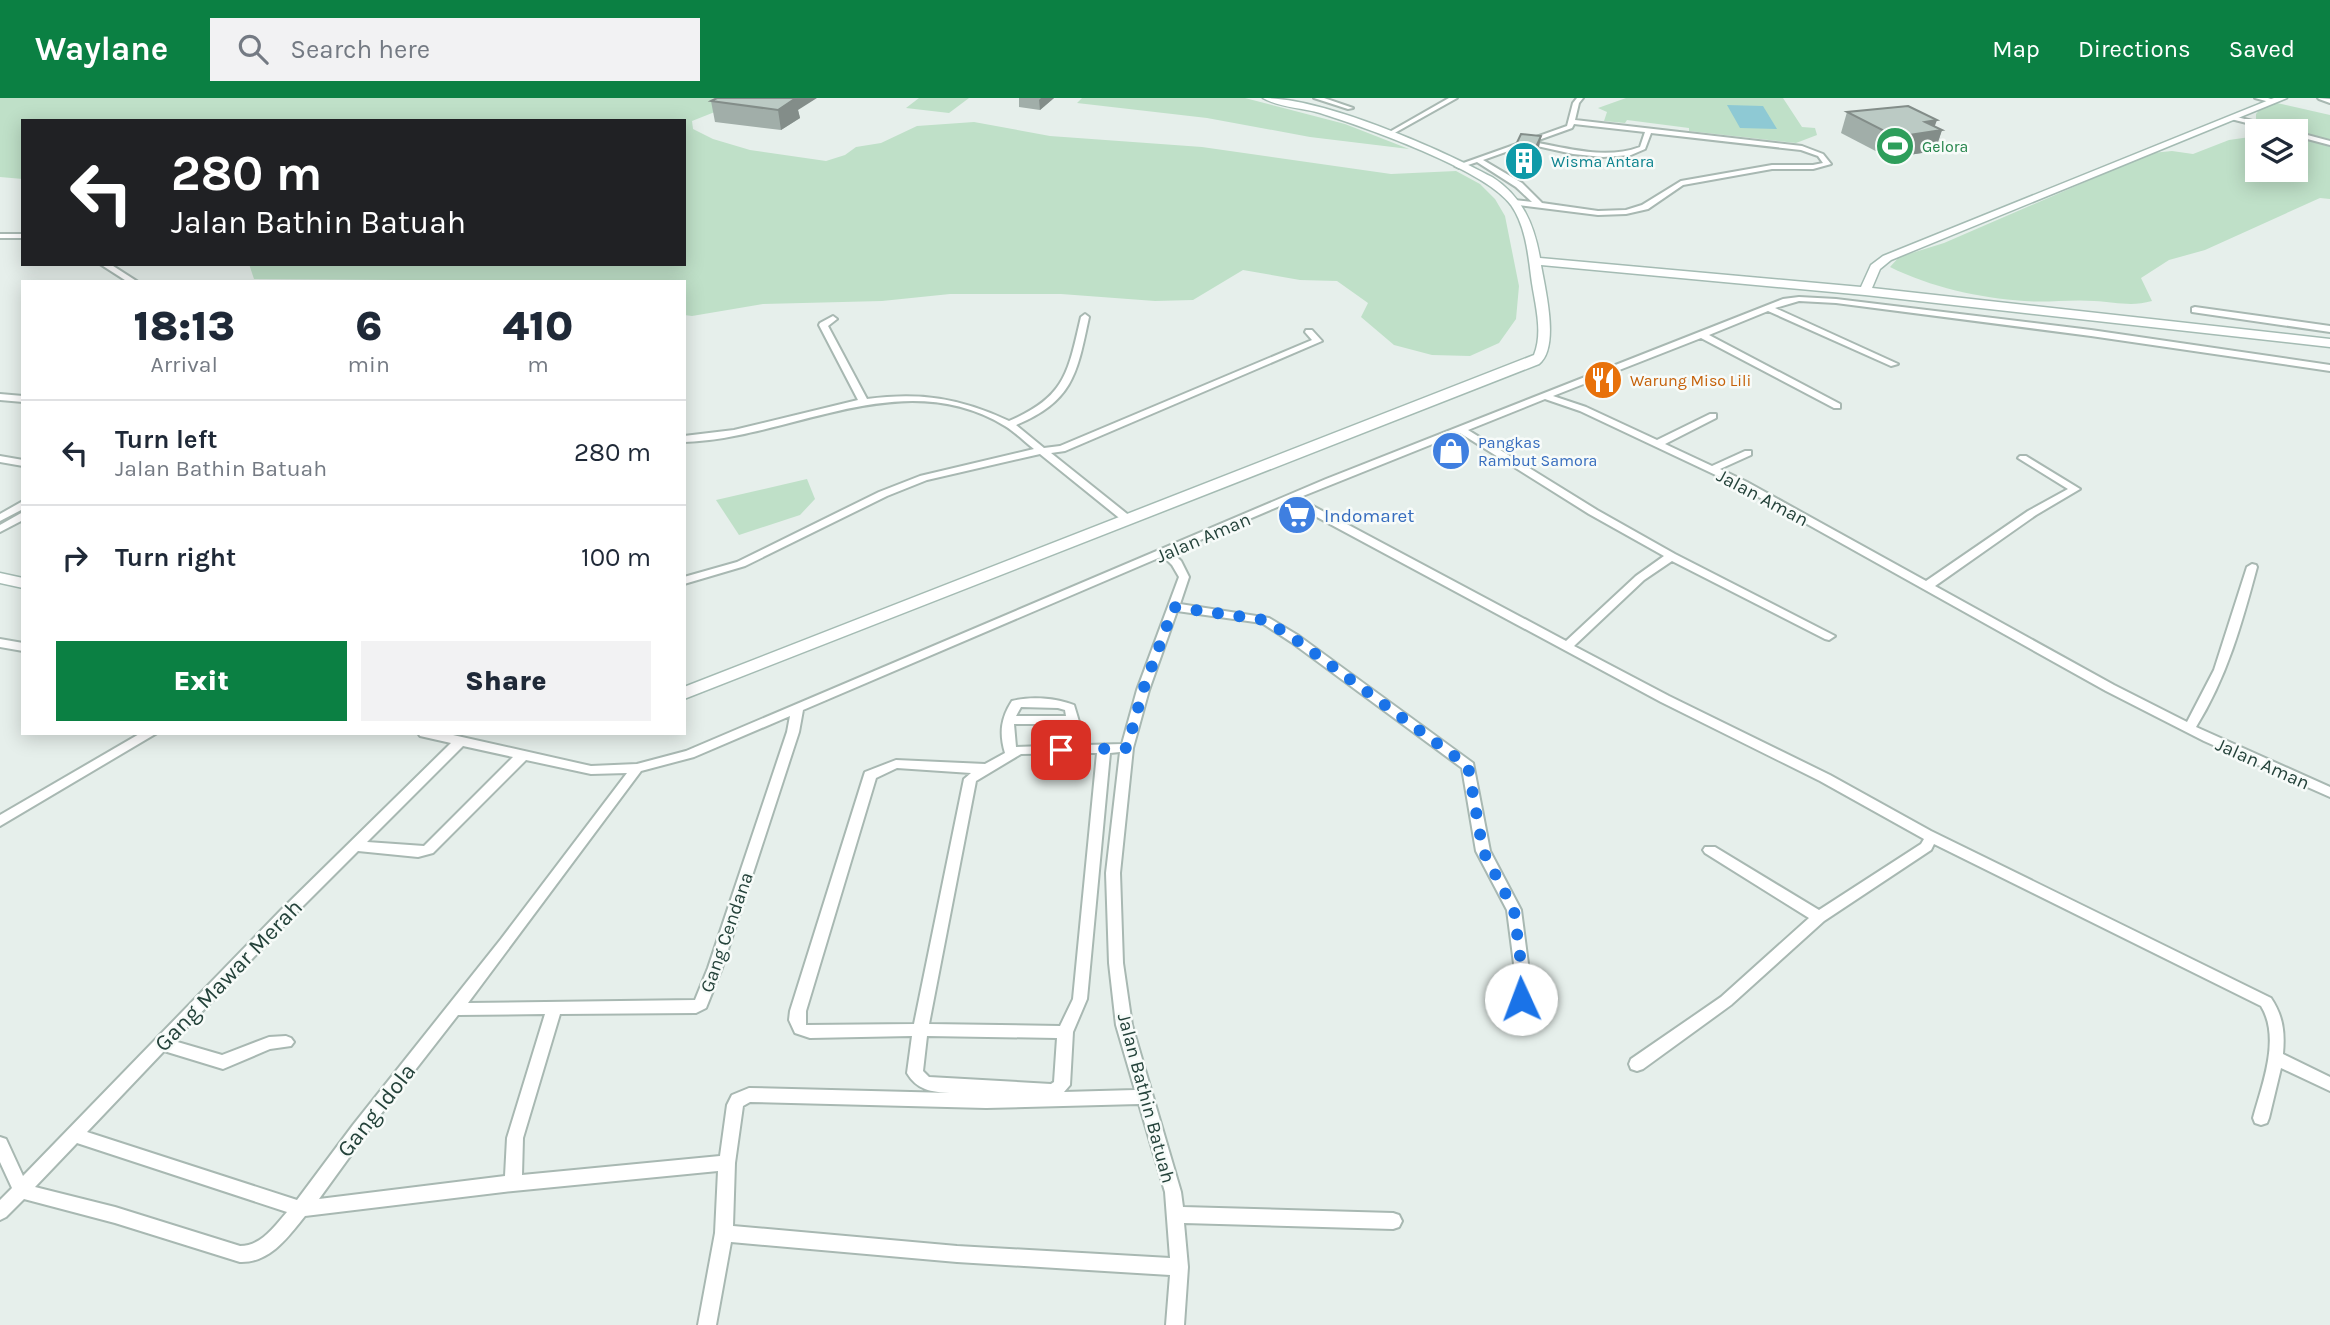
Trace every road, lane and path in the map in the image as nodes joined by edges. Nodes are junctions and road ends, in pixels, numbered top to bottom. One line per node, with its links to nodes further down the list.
1 (1268, 98): 7 (street)
2 (1317, 98): 10 (street)
3 (1454, 98): 15 (street)
4 (1580, 98): 12 (street)
5 (2258, 98): 8 (street)
6 (2320, 98): 9 (street)
7 (1288, 100): 15 (street)
8 (2277, 100): 11 (street)
9 (2330, 100)
10 (1350, 108)
11 (2232, 118): 13 (street); 28 (street)
12 (1572, 121): 14 (street); 17 (street)
13 (2245, 121)
14 (1649, 130): 17 (street); 22 (street)
15 (1389, 134): 20 (street)
16 (2308, 137): 18 (street)
17 (1524, 143): 19 (street)
18 (2330, 143)
19 (1479, 160): 20 (street); 22 (street)
20 (1459, 166): 21 (street)
21 (1514, 202): 22 (street); 25 (street)
22 (1539, 205)
23 (0, 236): 24 (street)
24 (21, 236)
25 (1536, 261): 28 (street); 59 (street)
26 (107, 266): 27 (street)
27 (131, 280)
28 (1865, 291): 36 (street)
29 (1768, 308): 35 (street); 37 (street); 38 (street)
30 (2195, 310): 33 (street)
31 (1085, 317): 45 (street)
32 (833, 319): 42 (street)
33 (2330, 329)
34 (1309, 332): 49 (street)
35 (1701, 334): 40 (street); 43 (street)
36 (2330, 343)
37 (1894, 364)
38 (2330, 368)
39 (0, 397): 41 (street)
40 (1547, 397): 46 (street, Jalan Aman); 48 (street, Jalan Aman)
41 (21, 399)
42 (863, 401): 45 (street); 47 (street)
43 (1838, 406)
44 (1713, 416): 48 (street)
45 (1009, 424): 49 (street)
46 (1461, 430): 55 (street, Jalan Aman); 62 (street)
47 (686, 439)
48 (1657, 444): 54 (street, Jalan Aman)
49 (1040, 451): 59 (street); 65 (street)
50 (1748, 453): 54 (street)
51 (2023, 458): 67 (street)
52 (0, 459): 53 (street)
53 (21, 464)
54 (1712, 469): 67 (street, Jalan Aman)
55 (1291, 499): 61 (street, Jalan Aman); 71 (street)
56 (21, 505): 58 (street)
57 (21, 516): 60 (street)
58 (0, 517)
59 (1127, 519): 73 (street)
60 (0, 529)
61 (1165, 552): 68 (street, Jalan Bathin Batuah); 74 (street, Jalan Aman)
62 (1671, 556): 69 (street); 71 (street)
63 (2252, 567): 75 (street)
64 (0, 578): 66 (street)
65 (686, 580)
66 (21, 583)
67 (1927, 586): 75 (street, Jalan Aman)
68 (1174, 607): 79 (street, Jalan Bathin Batuah); 92 (street)
69 (1829, 636)
70 (0, 643): 72 (street)
71 (1567, 646): 88 (street)
72 (21, 647)
73 (686, 692)
74 (798, 707): 84 (street, Jalan Aman); 94 (street, Gang Cendana)
75 (2189, 728): 86 (street, Jalan Aman)
76 (148, 735): 87 (street)
77 (432, 735): 78 (street, Jalan Aman)
78 (460, 742): 83 (street, Jalan Aman); 89 (street, Gang Mawar Merah)
79 (1127, 748): 81 (street); 102 (street, Jalan Bathin Batuah)
80 (1081, 750): 81 (street); 82 (street); 82 (street)
81 (1104, 750): 96 (street)
82 (1011, 752): 85 (street)
83 (522, 756): 84 (street, Jalan Aman); 89 (street)
84 (637, 768): 93 (street, Gang Idola)
85 (987, 769): 95 (street); 95 (street)
86 (2330, 792)
87 (0, 821)
88 (1932, 836): 91 (street); 99 (street)
89 (355, 846): 98 (street, Gang Mawar Merah)
90 (1710, 850): 91 (street)
91 (1818, 917): 100 (street)
92 (1521, 999)
93 (457, 1009): 94 (street, Gang Cendana); 109 (street, Gang Idola)
94 (554, 1010): 107 (street)
95 (920, 1030): 96 (street); 96 (street)
96 (1065, 1032)
97 (286, 1042): 98 (street)
98 (162, 1044): 104 (street, Gang Mawar Merah)
99 (2276, 1058): 101 (street); 103 (street)
100 (1637, 1064)
101 (2330, 1084)
102 (1146, 1097): 106 (street); 111 (street, Jalan Bathin Batuah)
103 (2261, 1118)
104 (75, 1135): 108 (street, Gang Mawar Merah); 109 (street)
105 (0, 1144): 108 (street)
106 (727, 1163): 107 (street); 113 (street)
107 (513, 1183): 109 (street)
108 (22, 1191): 109 (street, Gang Idola); 110 (street, Gang Mawar Merah)
109 (300, 1209)
110 (0, 1212)
111 (1174, 1214): 112 (street); 114 (street, Jalan Bathin Batuah)
112 (1393, 1221)
113 (724, 1233): 114 (street); 115 (street)
114 (1179, 1267): 116 (street, Jalan Bathin Batuah)
115 (707, 1325)
116 (1175, 1325)

